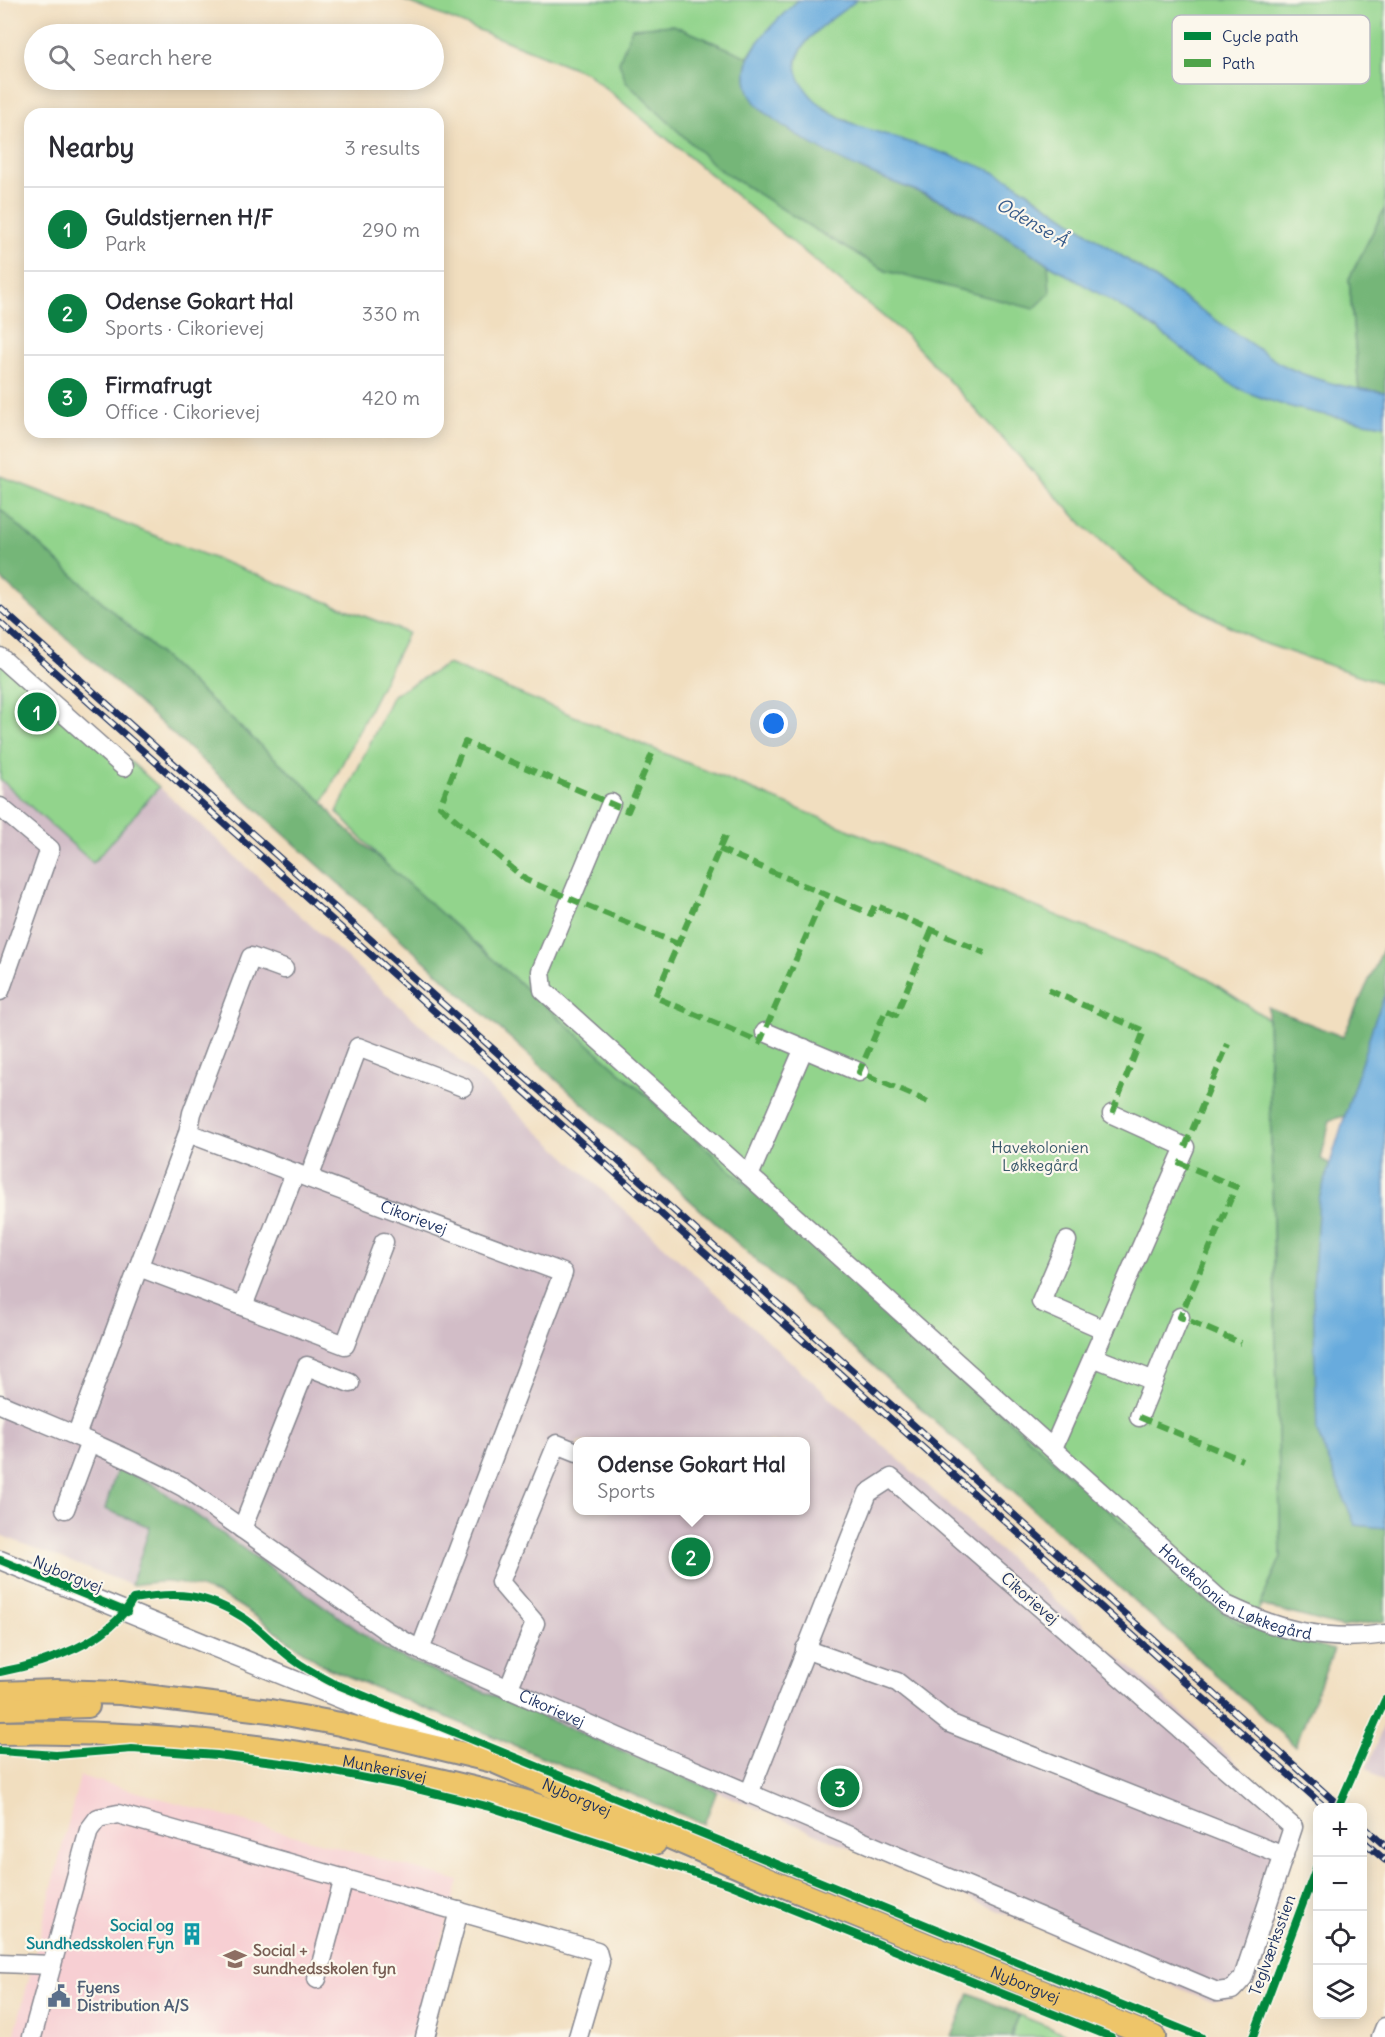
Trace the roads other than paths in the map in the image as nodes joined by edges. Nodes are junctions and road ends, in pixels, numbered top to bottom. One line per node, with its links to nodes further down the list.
1 (0, 657): 2 (street)
2 (124, 767)
3 (611, 803): 14 (street, Havekolonien Løkkegård)
4 (0, 807): 6 (street)
5 (284, 969): 12 (street)
6 (1, 984)
7 (765, 1032): 8 (street)
8 (804, 1048): 9 (street); 14 (street)
9 (859, 1072)
10 (463, 1087): 13 (street)
11 (1112, 1114): 20 (street)
12 (189, 1133): 13 (street, Cikorievej); 17 (street)
13 (302, 1175): 18 (street); 34 (street, Cikorievej)
14 (749, 1176): 27 (street, Havekolonien Løkkegård)
15 (1067, 1241): 20 (street)
16 (384, 1242): 18 (street)
17 (139, 1267): 18 (street); 26 (street)
18 (243, 1306)
19 (1180, 1317): 22 (street)
20 (1105, 1330): 21 (street)
21 (1093, 1356): 22 (street); 27 (street)
22 (1154, 1381): 25 (street)
23 (350, 1383): 30 (street)
24 (0, 1404): 26 (street, Cikorievej)
25 (1139, 1417)
26 (83, 1439): 29 (street); 30 (street, Cikorievej)
27 (1053, 1448): 32 (street, Havekolonien Løkkegård)
28 (573, 1450): 35 (street)
29 (65, 1509)
30 (242, 1529): 34 (street, Cikorievej)
31 (0, 1560): 40 (street, Nyborgvej)
32 (1385, 1634)
33 (805, 1649): 41 (street, Cikorievej); 42 (street); 42 (street, Cikorievej)
34 (420, 1650): 35 (street, Cikorievej)
35 (508, 1690): 41 (street, Cikorievej)
36 (0, 1693): 37 (main road, Munkerisvej)
37 (197, 1701): 38 (main road); 40 (main road, Munkerisvej)
38 (0, 1709)
39 (0, 1733): 43 (main road, Munkerisvej)
40 (493, 1761): 43 (main road, Nyborgvej)
41 (749, 1794): 42 (street, Cikorievej)
42 (1284, 1856)
43 (757, 1875): 53 (main road, Nyborgvej)
44 (344, 1878): 45 (street); 47 (street); 48 (street)
45 (459, 1911): 51 (street); 52 (street)
46 (0, 1963): 47 (street)
47 (52, 1965): 50 (street)
48 (317, 1979)
49 (1385, 2027): 54 (street)
50 (32, 2037)
51 (425, 2037)
52 (579, 2037)
53 (1154, 2037)
54 (1381, 2037)

